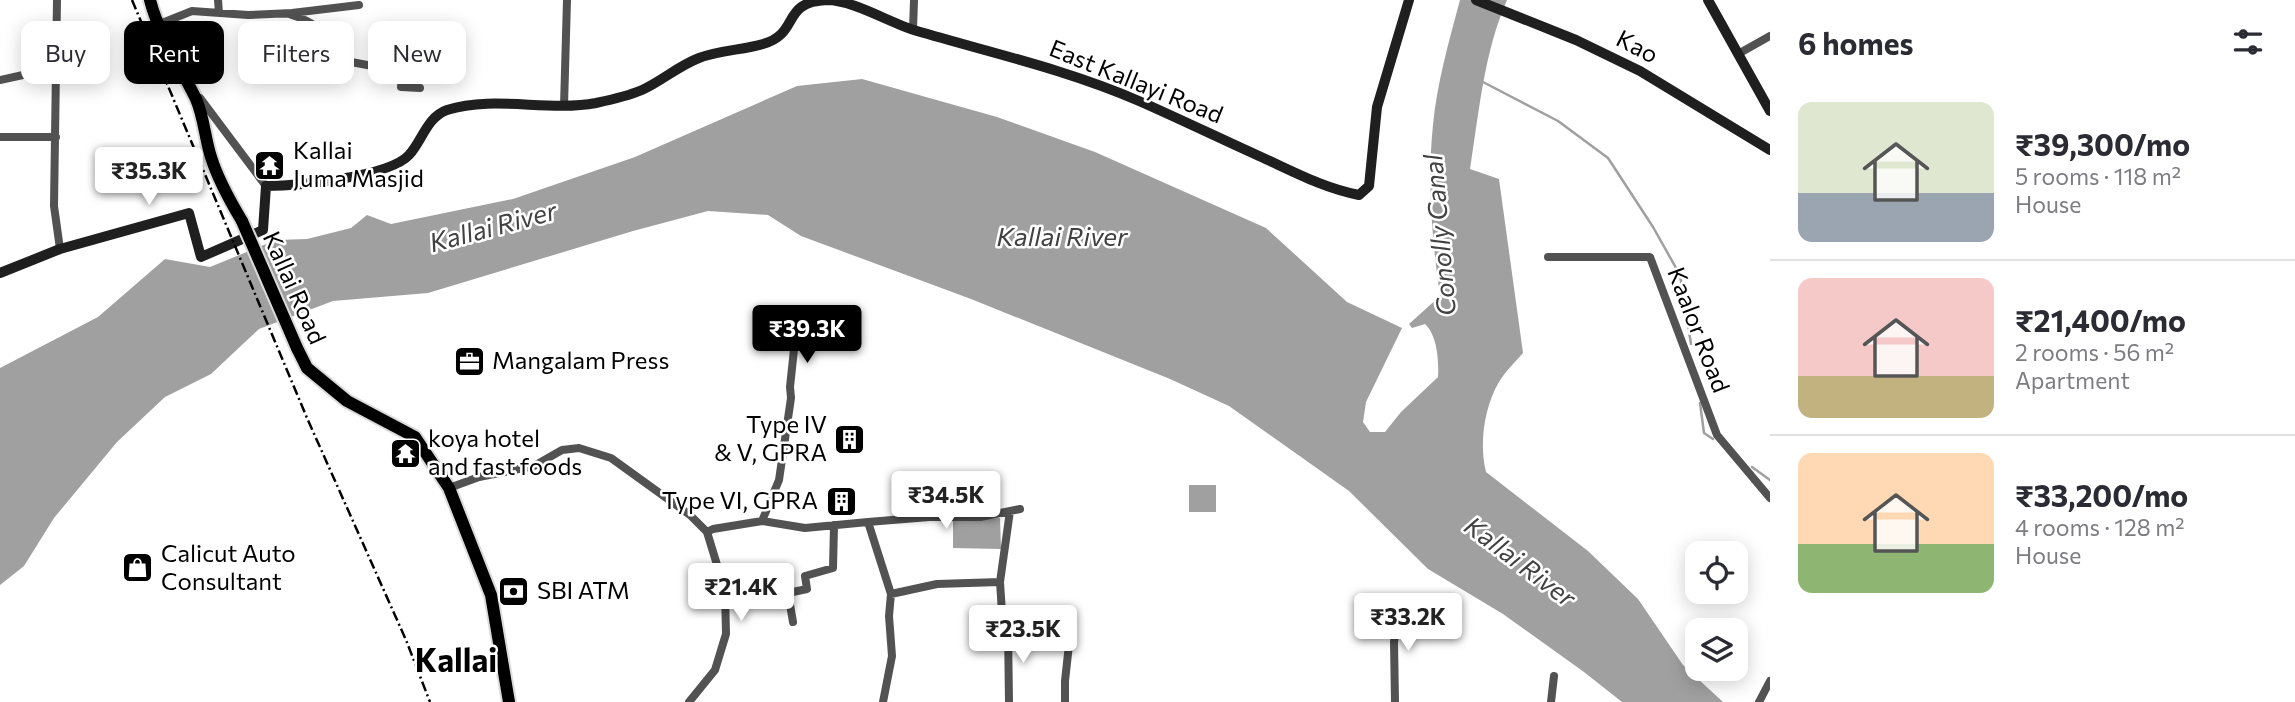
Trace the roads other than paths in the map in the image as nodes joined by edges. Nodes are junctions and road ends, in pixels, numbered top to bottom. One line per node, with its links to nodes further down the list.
1 (57, 0): 12 (street)
2 (150, 0): 13 (main road, Kallai Road)
3 (218, 0): 10 (street)
4 (567, 0): 23 (street)
5 (914, 0): 15 (street)
6 (1409, 0): 15 (street, East Kallayi Road)
7 (1476, 0): 27 (street, Kao)
8 (1709, 0): 17 (street)
9 (359, 5): 11 (street)
10 (219, 13): 11 (street); 14 (street)
11 (286, 13): 22 (street)
12 (57, 21)
13 (156, 21)
14 (167, 21)
15 (913, 30): 23 (street, East Kallayi Road)
16 (1770, 36): 17 (street)
17 (1738, 54): 24 (street)
18 (21, 75): 19 (street)
19 (0, 80)
20 (57, 84): 26 (street)
21 (189, 85): 28 (street); 33 (main road, Kallai Road, bridge)
22 (420, 88)
23 (564, 106): 28 (street, East Kallayi Road)
24 (1770, 111)
25 (0, 137): 26 (street)
26 (56, 137): 29 (street)
27 (1770, 150)
28 (266, 186): 29 (street)
29 (60, 249): 31 (street)
30 (1548, 257): 34 (street, Kaalor Road)
31 (0, 273)
32 (795, 340): 37 (street)
33 (449, 488): 40 (street); 48 (main road, Kallai Road)
34 (1770, 498)
35 (1020, 509): 36 (street)
36 (1010, 511): 38 (street); 41 (street)
37 (762, 521): 39 (street); 40 (street)
38 (868, 522): 39 (street); 42 (street)
39 (834, 525): 44 (street)
40 (707, 532): 49 (street)
41 (1000, 582): 42 (street); 45 (street)
42 (891, 594): 50 (street)
43 (1409, 600): 53 (street)
44 (793, 622)
45 (1008, 629): 51 (street); 52 (street)
46 (1554, 676): 54 (street)
47 (1770, 681): 55 (street)
48 (509, 702)
49 (689, 702)
50 (883, 702)
51 (1009, 702)
52 (1065, 702)
53 (1395, 702)
54 (1551, 702)
55 (1759, 702)

